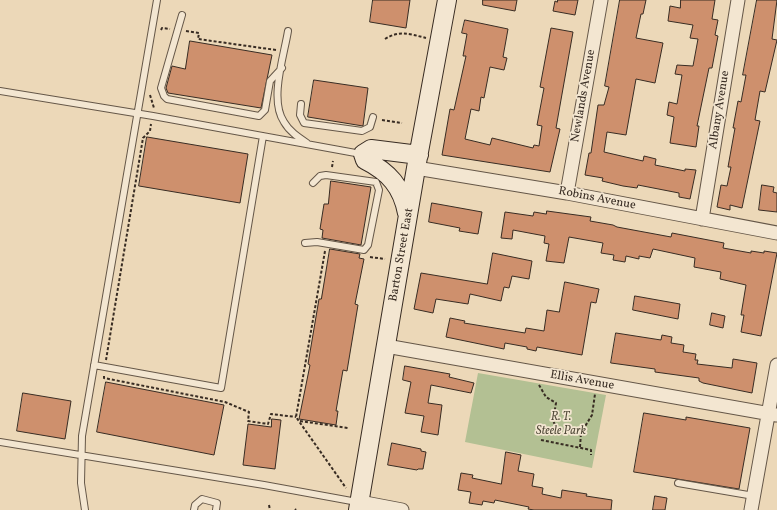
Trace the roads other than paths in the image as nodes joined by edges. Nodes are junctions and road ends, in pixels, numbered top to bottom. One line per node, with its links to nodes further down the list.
1 (157, 0): 10 (lane)
2 (447, 0): 15 (main road, Barton Street East)
3 (601, 0): 17 (street, Newlands Avenue)
4 (738, 0): 19 (street, Albany Avenue)
5 (182, 15): 7 (lane)
6 (288, 31): 7 (lane)
7 (282, 68): 13 (lane)
8 (0, 91): 10 (lane)
9 (301, 104): 11 (lane)
10 (137, 113): 12 (lane); 23 (lane)
11 (373, 117)
12 (263, 136): 13 (lane); 23 (lane)
13 (308, 144): 14 (lane)
14 (363, 154): 15 (main road); 18 (main road)
15 (418, 162): 17 (street, Robins Avenue); 18 (main road, Barton Street East)
16 (313, 183): 21 (lane)
17 (567, 193): 19 (street, Robins Avenue)
18 (408, 218): 22 (main road, Barton Street East)
19 (702, 219): 20 (street, Robins Avenue)
20 (777, 233)
21 (305, 243)
22 (386, 346): 25 (street, Ellis Avenue); 30 (main road, Barton Street East)
23 (94, 365): 27 (lane)
24 (777, 365): 25 (street)
25 (773, 414): 29 (street)
26 (0, 442): 27 (lane)
27 (81, 456): 30 (lane); 31 (lane)
28 (678, 483): 29 (lane)
29 (754, 496): 35 (street)
30 (359, 506): 34 (street)
31 (85, 510)
32 (194, 510): 33 (lane)
33 (216, 510)
34 (402, 510)
35 (751, 510)

